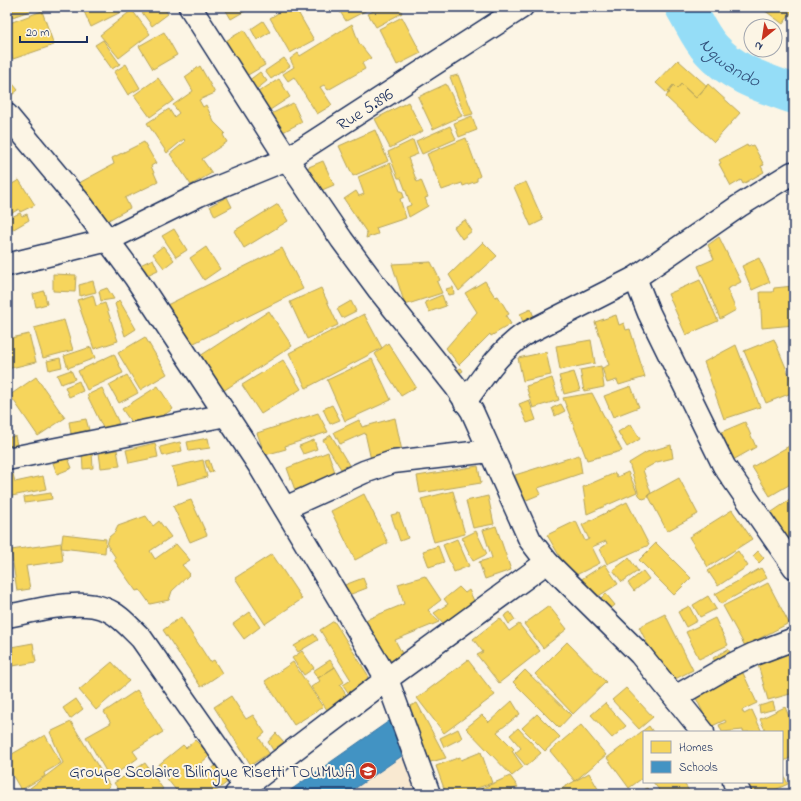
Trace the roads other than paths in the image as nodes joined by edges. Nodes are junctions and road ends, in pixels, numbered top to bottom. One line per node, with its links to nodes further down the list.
1 (190, 7): 4 (street)
2 (522, 7): 4 (street, Rue 5.896)
3 (7, 115): 6 (street)
4 (288, 159): 6 (street, Rue 5.896); 9 (street)
5 (792, 173): 8 (street)
6 (108, 240): 7 (street, Rue 5.896); 10 (street)
7 (7, 265)
8 (635, 278): 9 (street); 15 (street)
9 (466, 402): 11 (street)
10 (226, 414): 12 (street); 13 (street)
11 (490, 451): 13 (street); 14 (street)
12 (7, 459)
13 (285, 508): 18 (street)
14 (547, 562): 18 (street); 19 (street)
15 (794, 567)
16 (7, 616): 22 (street)
17 (794, 639): 19 (street)
18 (387, 679): 22 (street); 23 (street)
19 (675, 697): 20 (street)
20 (702, 731)
21 (734, 783): 24 (street)
22 (244, 792)
23 (429, 794)
24 (740, 794)

